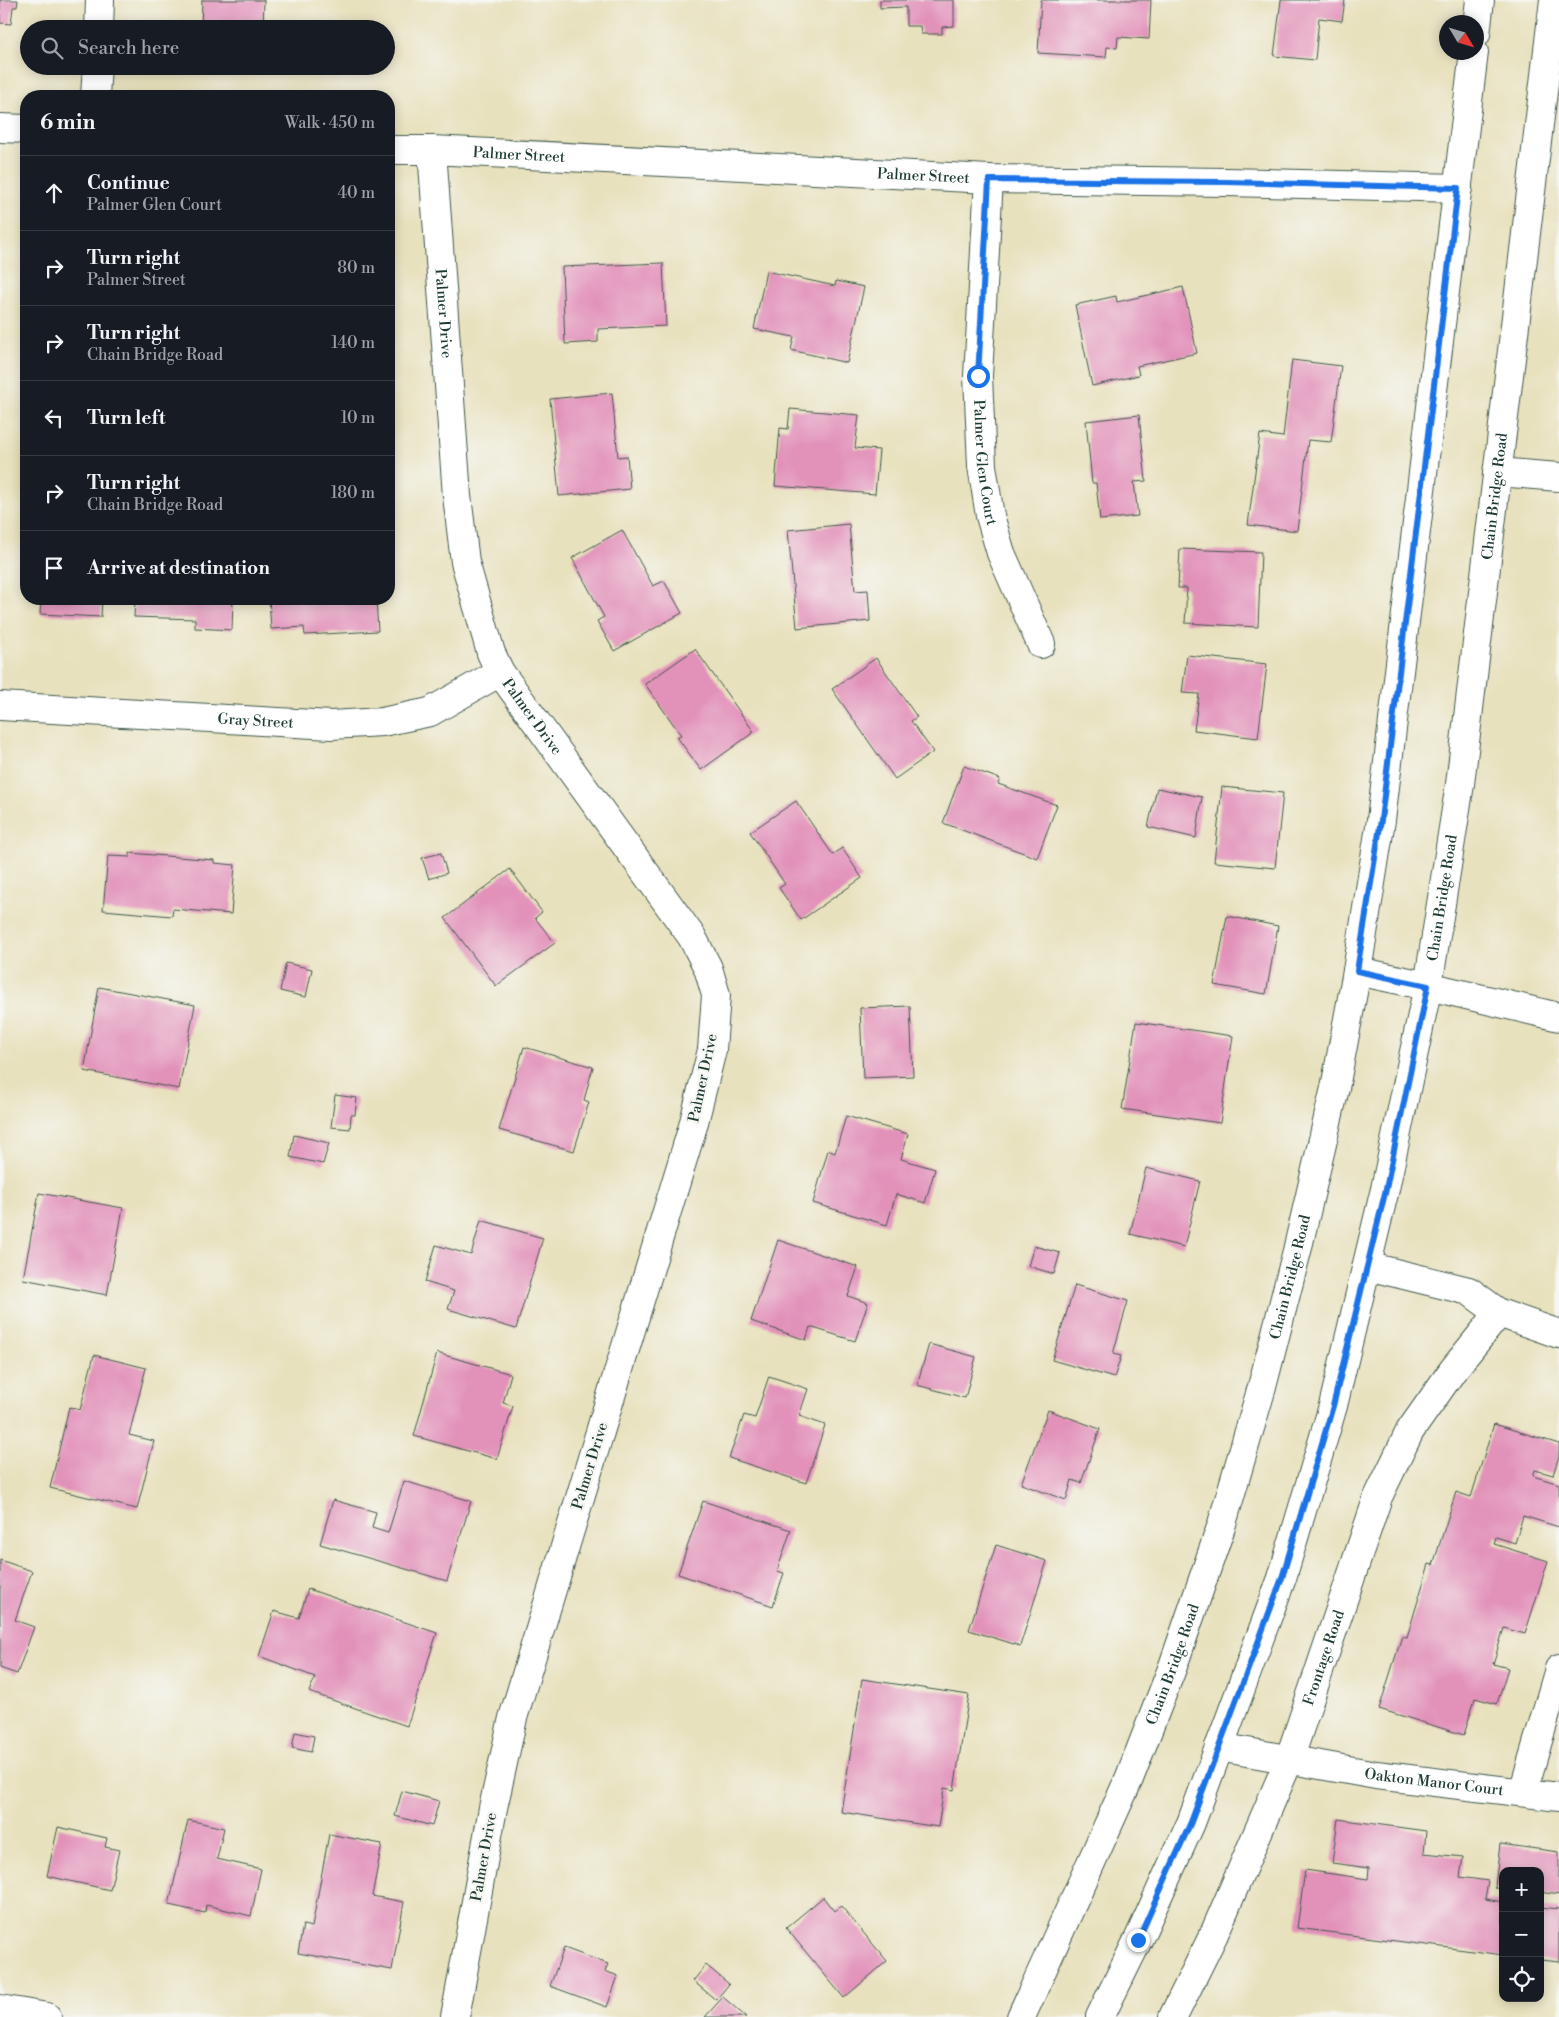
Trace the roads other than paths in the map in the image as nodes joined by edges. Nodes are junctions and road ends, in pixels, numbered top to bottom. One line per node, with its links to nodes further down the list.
1 (100, 0): 5 (street)
2 (1480, 0): 4 (street)
3 (1554, 0): 12 (street, Chain Bridge Road)
4 (1478, 15)
5 (99, 20)
6 (1473, 60): 16 (street, Chain Bridge Road)
7 (96, 75): 8 (street)
8 (95, 90)
9 (1559, 103): 12 (street)
10 (0, 128): 11 (street)
11 (20, 130)
12 (1538, 148): 17 (street, Chain Bridge Road)
13 (395, 150): 14 (street, Palmer Street)
14 (432, 150): 15 (street, Palmer Street); 20 (street, Palmer Drive)
15 (989, 180): 16 (street, Palmer Street); 19 (street, Palmer Glen Court)
16 (1458, 188): 22 (street, Chain Bridge Road)
17 (1497, 472): 18 (street); 23 (street, Chain Bridge Road)
18 (1559, 477)
19 (1041, 644)
20 (500, 672): 21 (street, Gray Street); 35 (street, Palmer Drive)
21 (0, 706)
22 (1357, 971): 23 (street); 36 (street, Chain Bridge Road)
23 (1428, 986): 24 (street); 25 (street, Chain Bridge Road)
24 (1559, 1017)
25 (1367, 1266): 26 (street); 29 (street, Chain Bridge Road)
26 (1499, 1314): 27 (street); 30 (street, Frontage Road)
27 (1559, 1334)
28 (1559, 1669): 31 (street, Oakton Manor Court)
29 (1218, 1747): 30 (street, Oakton Manor Court); 37 (street, Chain Bridge Road)
30 (1289, 1760): 31 (street, Oakton Manor Court); 38 (street, Frontage Road)
31 (1522, 1792): 32 (street)
32 (1559, 1797)
33 (0, 2008): 34 (street)
34 (47, 2017)
35 (455, 2017)
36 (1021, 2017)
37 (1100, 2017)
38 (1173, 2017)

